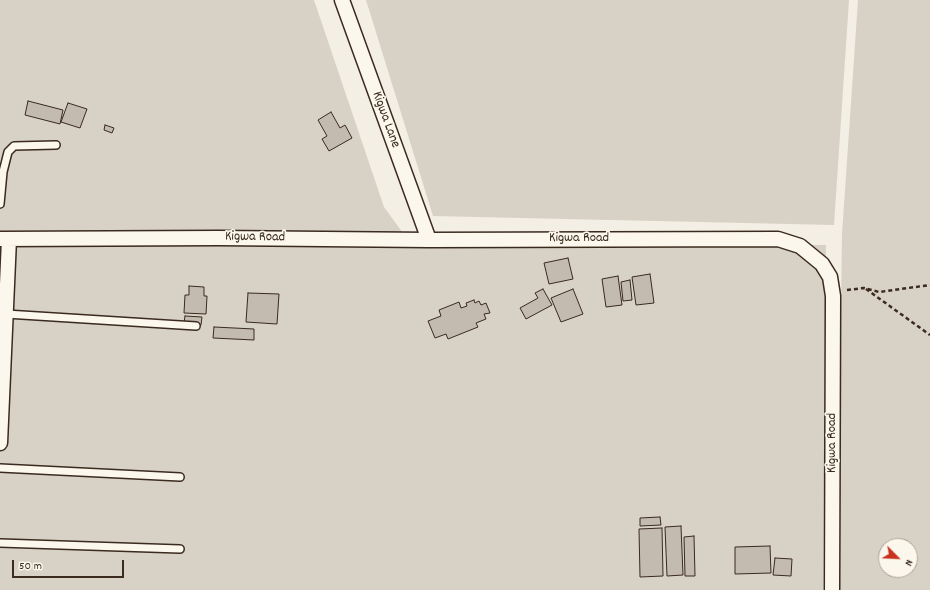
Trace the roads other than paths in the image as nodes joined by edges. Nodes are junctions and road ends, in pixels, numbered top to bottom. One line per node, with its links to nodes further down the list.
1 (342, 0): 5 (street, Kigwa Lane)
2 (56, 145): 3 (lane)
3 (0, 204)
4 (4, 239): 5 (street, Kigwa Road); 6 (street)
5 (429, 240): 13 (street, Kigwa Road)
6 (6, 314): 7 (lane); 8 (street)
7 (196, 326)
8 (0, 443)
9 (0, 468): 10 (lane)
10 (180, 477)
11 (0, 543): 12 (lane)
12 (180, 549)
13 (832, 590)

